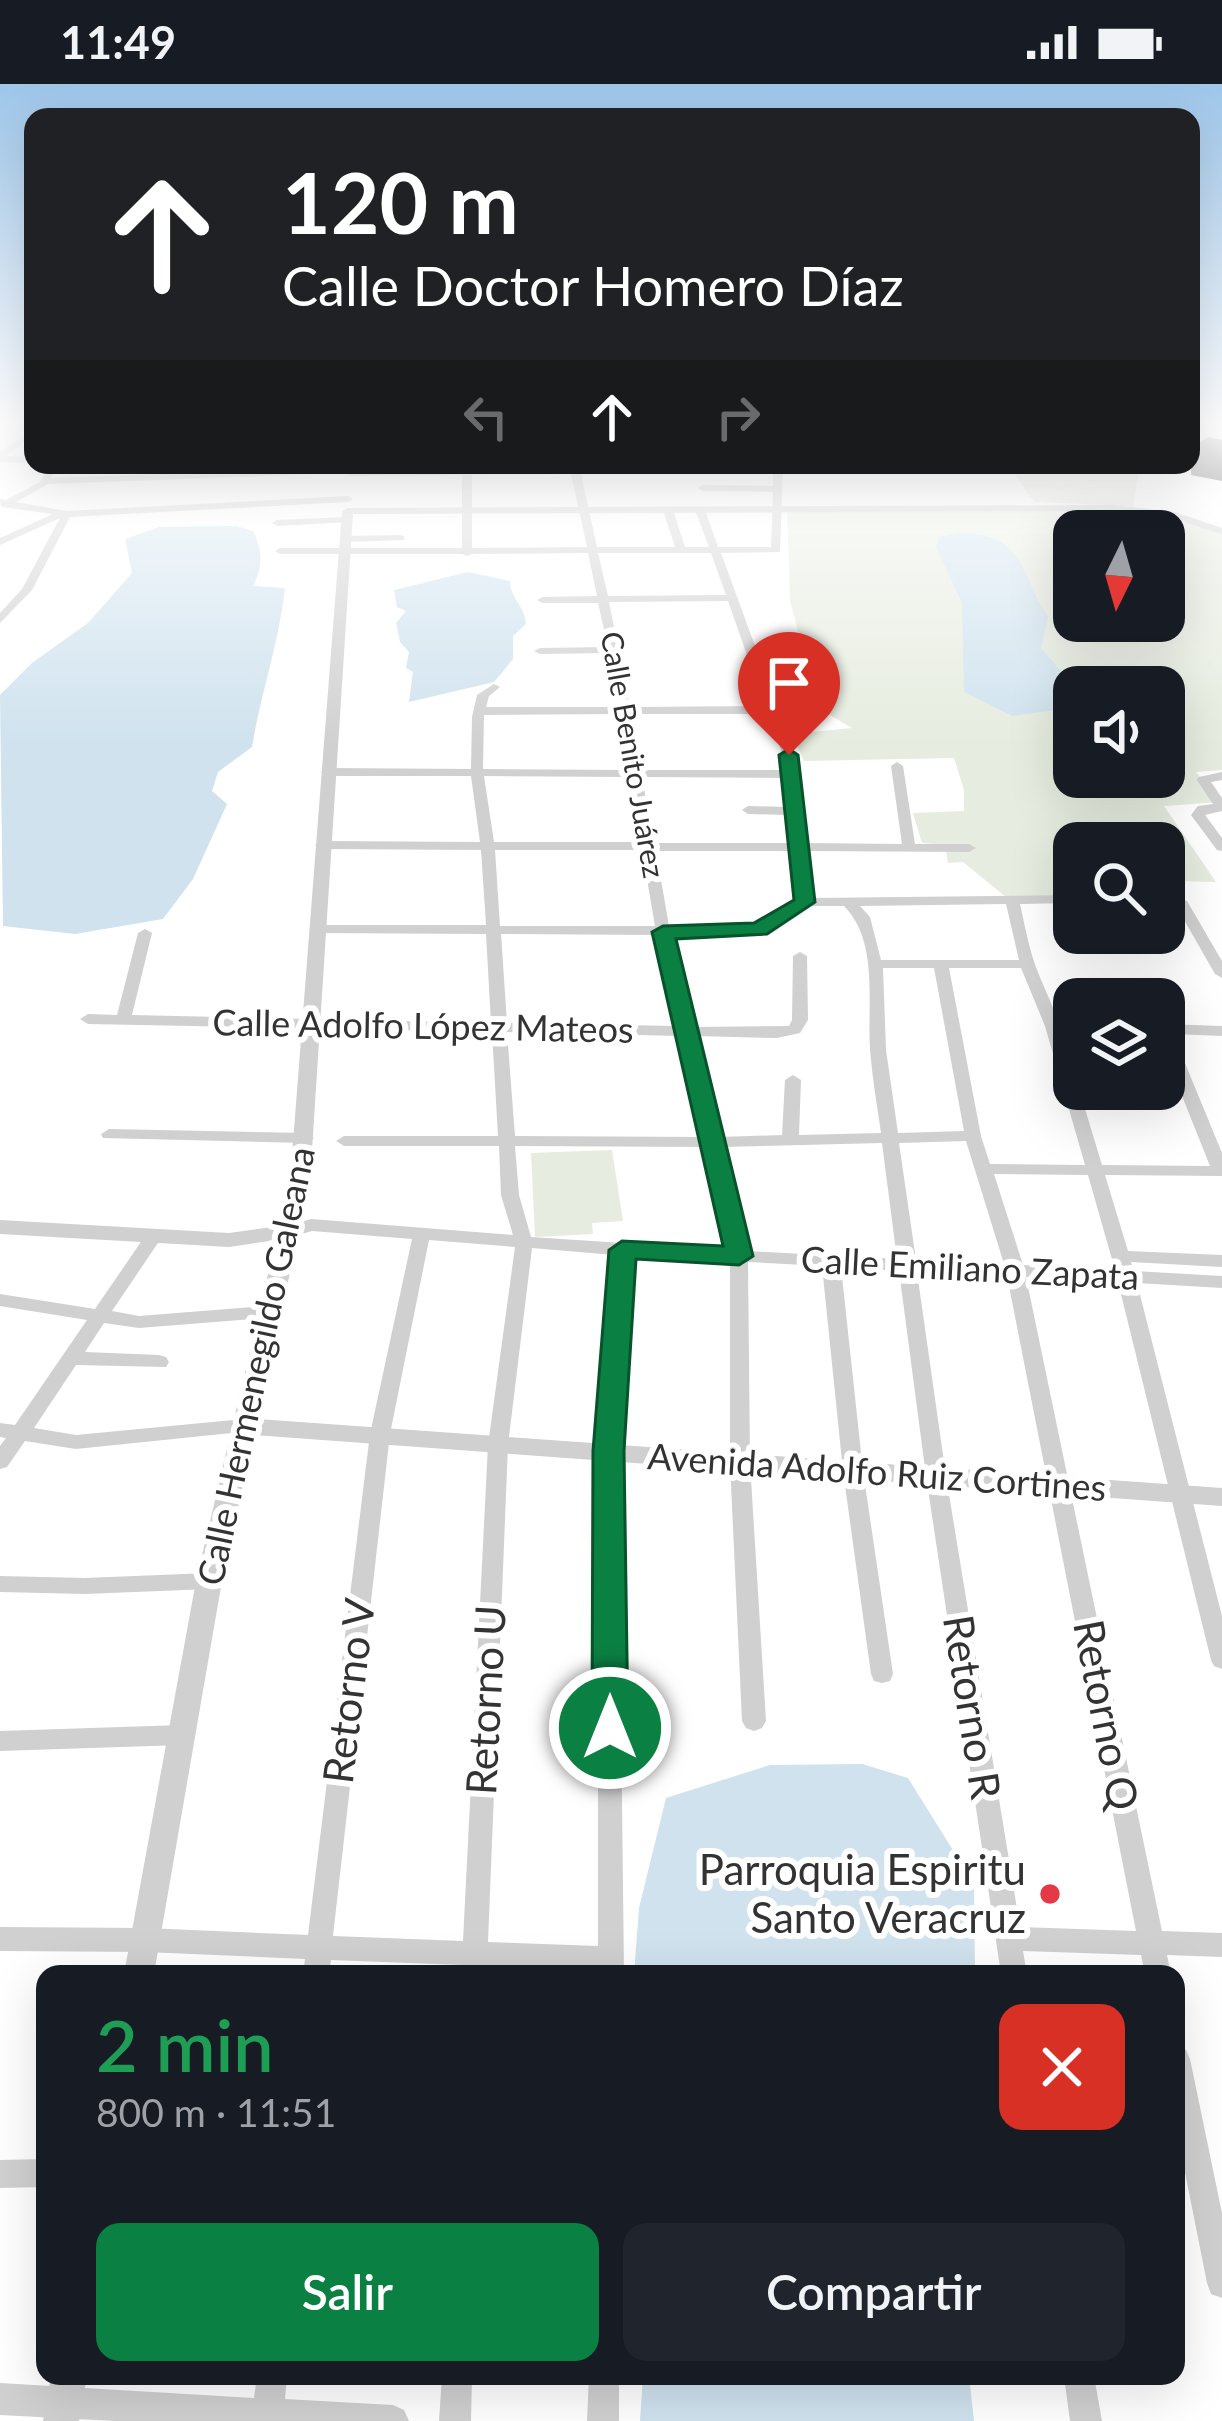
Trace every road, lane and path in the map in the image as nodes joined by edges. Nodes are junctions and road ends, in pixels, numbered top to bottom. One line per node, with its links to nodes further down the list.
1 (56, 530): 22 (street)
2 (332, 530): 12 (street)
3 (347, 530): 30 (street, Calle Hermenegildo Galeana)
4 (365, 530): 16 (street)
5 (370, 530): 11 (street)
6 (468, 530): 17 (street)
7 (588, 530): 15 (street, Calle Benito Juárez)
8 (674, 530): 13 (street)
9 (708, 530): 14 (street)
10 (777, 530): 14 (street)
11 (401, 538)
12 (280, 551)
13 (681, 551): 14 (street); 15 (street)
14 (716, 551): 19 (street)
15 (593, 552): 17 (street); 20 (street, Calle Benito Juárez)
16 (434, 553): 17 (street); 18 (street)
17 (467, 553)
18 (428, 572)
19 (734, 598): 20 (street); 26 (street)
20 (603, 599): 21 (street); 23 (street, Calle Benito Juárez)
21 (542, 600)
22 (0, 620)
23 (614, 650): 24 (street); 28 (street, Calle Benito Juárez)
24 (540, 651)
25 (494, 687): 27 (street)
26 (771, 710): 28 (street); 31 (street)
27 (482, 711): 28 (street); 32 (street)
28 (622, 711): 33 (street, Calle Benito Juárez)
29 (897, 766): 42 (street)
30 (327, 772): 32 (street); 38 (street, Calle Hermenegildo Galeana)
31 (791, 774): 33 (street); 37 (street)
32 (477, 775): 33 (street); 40 (street)
33 (637, 776): 44 (street, Calle Benito Juárez)
34 (1222, 776): 35 (street)
35 (1222, 807): 39 (street)
36 (748, 810): 37 (street)
37 (796, 811): 41 (street)
38 (322, 845): 40 (street); 50 (street, Calle Hermenegildo Galeana)
39 (1221, 845)
40 (488, 848): 44 (street); 51 (street)
41 (802, 848): 42 (street); 44 (street); 47 (street)
42 (909, 848): 43 (street)
43 (969, 848)
44 (651, 849): 52 (street, Calle Benito Juárez)
45 (1053, 900): 46 (street)
46 (1012, 901): 48 (street); 56 (street)
47 (805, 902): 48 (street); 52 (street)
48 (848, 902): 55 (street, Retorno R)
49 (1185, 919): 58 (street)
50 (316, 929): 51 (street); 61 (street, Calle Hermenegildo Galeana)
51 (492, 931): 52 (street); 63 (street)
52 (663, 932): 65 (street, Calle Benito Juárez)
53 (145, 933): 60 (street)
54 (800, 956): 65 (street, Calle Adolfo López Mateos)
55 (874, 964): 57 (street); 70 (street, Retorno R)
56 (1027, 964): 57 (street); 62 (street)
57 (941, 965): 71 (street, Retorno Q)
58 (1222, 974)
59 (88, 1018): 60 (street, Calle Adolfo López Mateos)
60 (123, 1020): 61 (street, Calle Adolfo López Mateos)
61 (312, 1024): 63 (street, Calle Adolfo López Mateos); 72 (street, Calle Hermenegildo Galeana)
62 (1052, 1026): 77 (street)
63 (501, 1029): 65 (street, Calle Adolfo López Mateos); 76 (street)
64 (1222, 1030): 66 (street)
65 (686, 1031): 75 (street, Calle Benito Juárez)
66 (1185, 1031)
67 (793, 1080): 73 (street)
68 (1185, 1082): 79 (street)
69 (109, 1134): 72 (street)
70 (892, 1136): 71 (street); 73 (street); 90 (street, Retorno R)
71 (974, 1136): 78 (street, Retorno Q)
72 (305, 1138): 81 (street, Calle Hermenegildo Galeana)
73 (790, 1138): 75 (street)
74 (344, 1141): 76 (street)
75 (713, 1142): 76 (street); 86 (street, Calle Benito Juárez)
76 (507, 1144): 84 (street)
77 (1092, 1167): 78 (street); 79 (street); 87 (street)
78 (982, 1169): 91 (street, Retorno Q)
79 (1222, 1171)
80 (0, 1227): 82 (street)
81 (287, 1232): 82 (street); 83 (street, Calle Emiliano Zapata); 95 (street, Calle Hermenegildo Galeana)
82 (153, 1237): 96 (street)
83 (421, 1237): 84 (street, Calle Emiliano Zapata); 101 (street, Retorno V)
84 (524, 1243): 85 (street, Calle Emiliano Zapata); 102 (street, Retorno U)
85 (622, 1250): 86 (street, Calle Emiliano Zapata); 103 (street)
86 (739, 1256): 89 (street, Calle Emiliano Zapata); 105 (street, Calle Benito Juárez)
87 (1118, 1256): 88 (street); 92 (street)
88 (1222, 1261)
89 (831, 1262): 90 (street, Calle Emiliano Zapata); 106 (street)
90 (911, 1267): 91 (street, Calle Emiliano Zapata); 107 (street, Retorno R)
91 (1015, 1270): 92 (street, Calle Emiliano Zapata); 108 (street, Retorno Q)
92 (1126, 1276): 93 (street, Calle Emiliano Zapata); 109 (street)
93 (1222, 1282)
94 (0, 1300): 96 (street)
95 (267, 1312): 96 (street); 99 (street, Calle Hermenegildo Galeana)
96 (97, 1319): 97 (street)
97 (70, 1358): 98 (street); 100 (street)
98 (159, 1362)
99 (244, 1426): 100 (street); 101 (street, Avenida Adolfo Ruiz Cortines); 111 (street, Calle Hermenegildo Galeana)
100 (10, 1432): 104 (street)
101 (380, 1434): 102 (street, Avenida Adolfo Ruiz Cortines); 123 (street, Retorno V)
102 (499, 1444): 103 (street, Avenida Adolfo Ruiz Cortines); 125 (street, Retorno U)
103 (608, 1451): 105 (street, Avenida Adolfo Ruiz Cortines); 126 (street)
104 (0, 1462)
105 (740, 1463): 106 (street, Avenida Adolfo Ruiz Cortines); 115 (street, Calle Benito Juárez)
106 (853, 1471): 107 (street, Avenida Adolfo Ruiz Cortines); 114 (street)
107 (937, 1476): 108 (street, Avenida Adolfo Ruiz Cortines); 119 (street, Retorno R)
108 (1059, 1485): 109 (street, Avenida Adolfo Ruiz Cortines); 121 (street, Retorno Q)
109 (1178, 1493): 110 (street, Avenida Adolfo Ruiz Cortines); 113 (street)
110 (1222, 1497)
111 (209, 1581): 112 (street); 116 (street, Calle Hermenegildo Galeana)
112 (0, 1584)
113 (1222, 1660)
114 (882, 1674)
115 (754, 1721)
116 (182, 1736): 117 (street); 120 (street, Calle Hermenegildo Galeana)
117 (0, 1741)
118 (0, 1939): 120 (street)
119 (1008, 1939): 121 (street); 127 (street, Retorno R)
120 (145, 1940): 123 (street); 124 (street, Calle Hermenegildo Galeana)
121 (1152, 1944): 122 (street); 128 (street, Retorno Q)
122 (1222, 1945)
123 (318, 1961): 125 (street)
124 (141, 1965)
125 (474, 1965)
126 (611, 1965)
127 (1012, 1965)
128 (1156, 1965)
129 (1185, 2104): 132 (street)
130 (36, 2173): 131 (street)
131 (0, 2174)
132 (1222, 2283)
133 (271, 2385): 139 (street)
134 (457, 2385): 141 (street)
135 (604, 2385): 142 (street)
136 (1080, 2385): 143 (street)
137 (0, 2399): 138 (street)
138 (65, 2399): 139 (street)
139 (267, 2418): 140 (street)
140 (393, 2421)
141 (455, 2421)
142 (603, 2421)
143 (1086, 2421)

